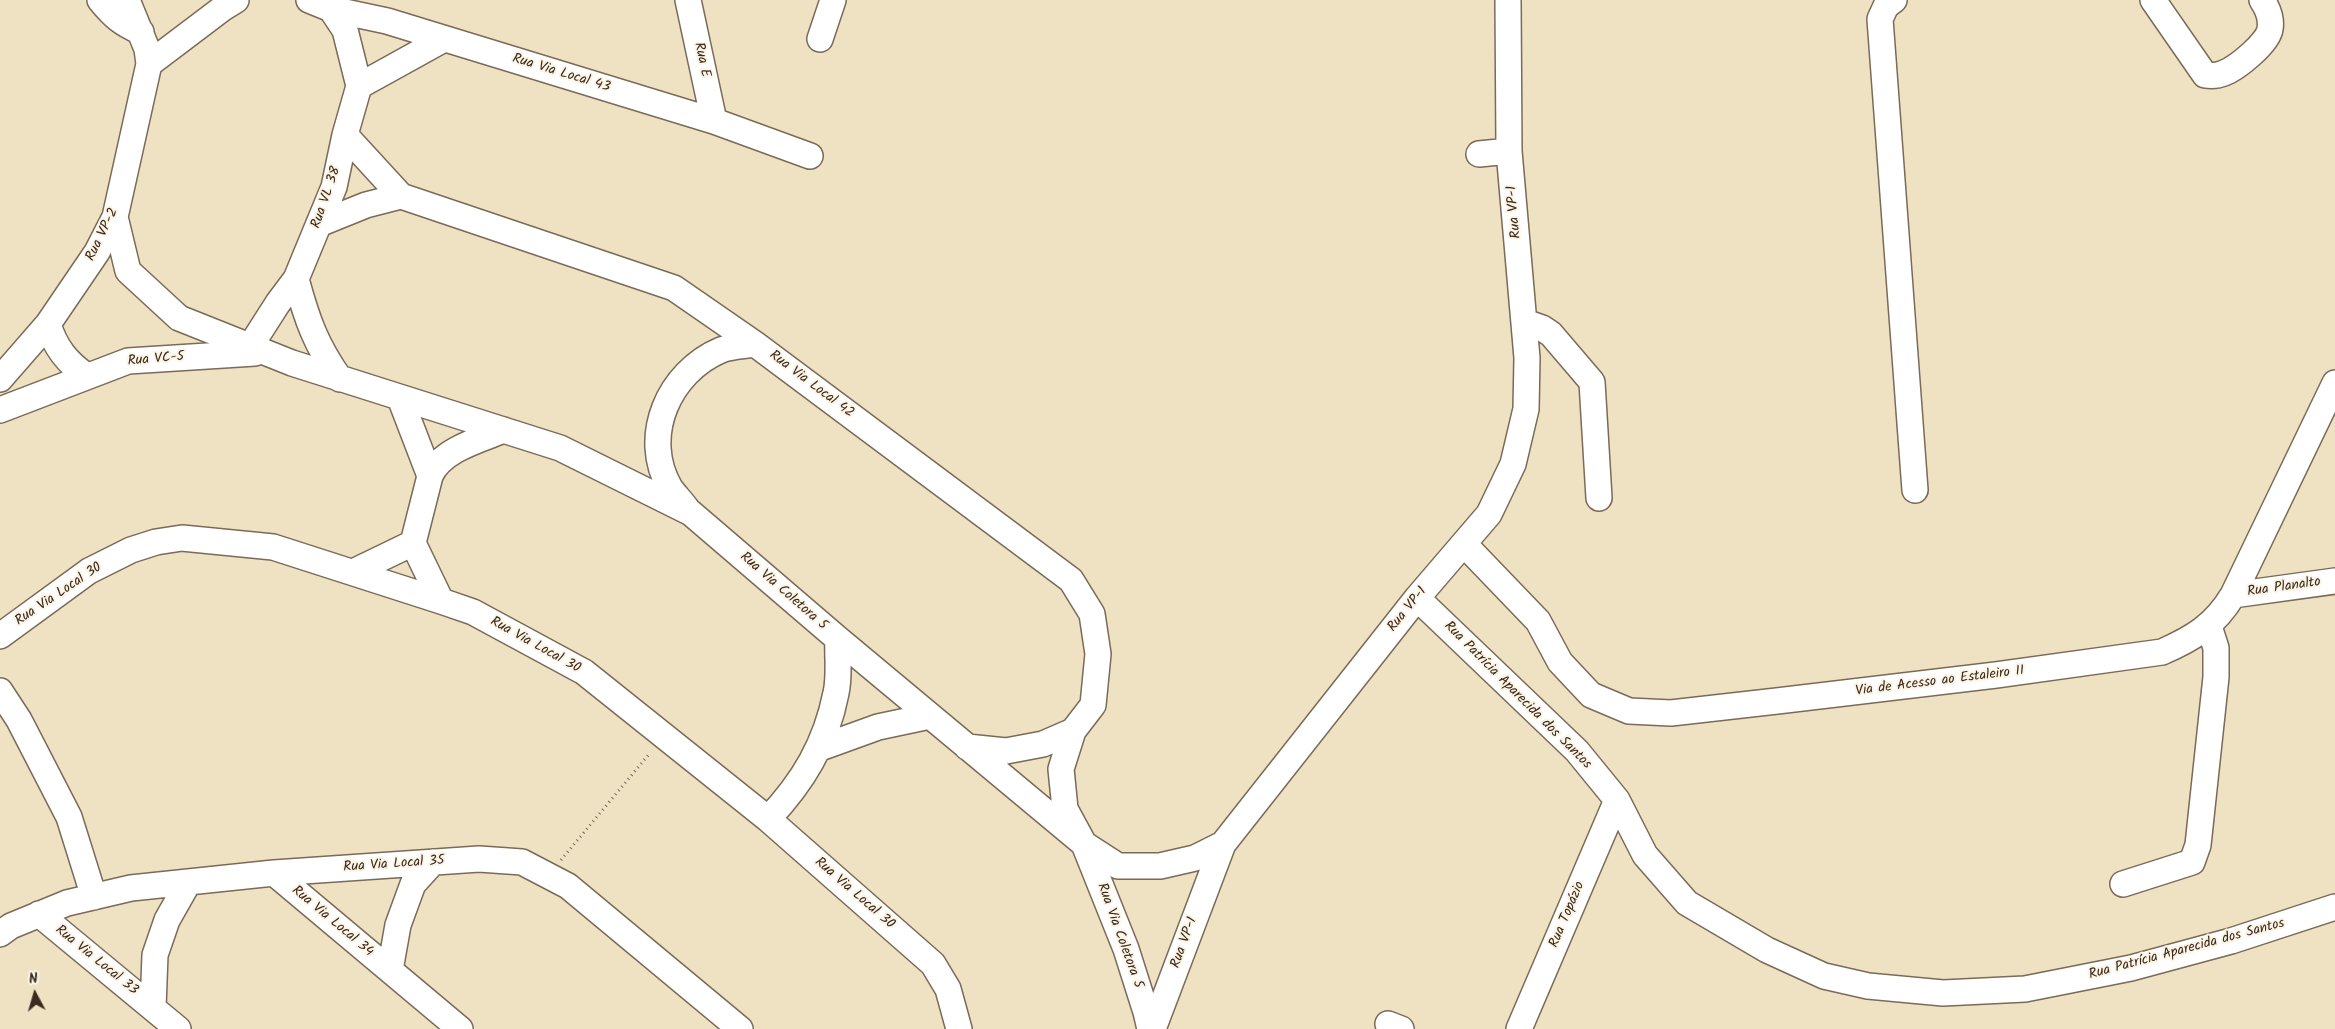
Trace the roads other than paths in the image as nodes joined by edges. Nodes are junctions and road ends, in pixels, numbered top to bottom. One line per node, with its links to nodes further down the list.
1 (100, 0): 11 (street)
2 (127, 0): 11 (street)
3 (236, 0): 14 (street)
4 (688, 0): 16 (street, Rua E)
5 (833, 0): 12 (street)
6 (1508, 0): 18 (street, Rua VP-1)
7 (1894, 0): 42 (street)
8 (2153, 0): 9 (street)
9 (2262, 0)
10 (320, 4): 13 (street, Rua Via Local 43); 15 (street)
11 (141, 32): 14 (street)
12 (820, 38)
13 (444, 39): 15 (street); 16 (street, Rua Via Local 43)
14 (149, 64): 22 (street, Rua VP-2)
15 (360, 86): 17 (street, Rua VL 38)
16 (714, 121): 20 (street, Rua Via Local 43)
17 (345, 135): 21 (street, Rua Via Local 42); 23 (street, Rua VL 38)
18 (1510, 151): 19 (street); 28 (street, Rua VP-1)
19 (1479, 154)
20 (810, 156)
21 (401, 196): 23 (street); 30 (street, Rua Via Local 42)
22 (115, 217): 24 (street); 25 (street, Rua VP-2)
23 (319, 224): 26 (street, Rua VL 38)
24 (128, 271): 25 (street); 27 (street, Rua VC-5)
25 (84, 272): 29 (street, Rua VP-2)
26 (296, 279): 31 (street, Rua VL 38); 35 (street)
27 (179, 318): 31 (street, Rua VC-5); 32 (street)
28 (1525, 322): 43 (street); 46 (street, Rua VP-1)
29 (48, 324): 33 (street); 34 (street, Rua VP-2)
30 (755, 344): 44 (street); 57 (street, Rua Via Local 42)
31 (252, 351): 32 (street, Rua VC-5); 35 (street, Rua VC-5)
32 (174, 359): 33 (street, Rua VC-5)
33 (87, 376): 38 (street, Rua VC-5)
34 (0, 378)
35 (340, 379): 37 (street, Rua VC-5)
36 (2335, 383): 49 (street, Via de Acesso ao Estaleiro II)
37 (400, 398): 39 (street, Rua VC-5); 41 (street)
38 (0, 410)
39 (440, 410): 40 (street, Rua Via Coletora 5)
40 (504, 430): 41 (street); 44 (street, Rua Via Coletora 5)
41 (430, 476): 45 (street)
42 (1915, 490)
43 (1599, 498)
44 (691, 513): 54 (street, Rua Via Coletora 5)
45 (413, 543): 47 (street); 51 (street)
46 (1464, 544): 50 (street, Rua VP-1); 52 (street, Via de Acesso ao Estaleiro II)
47 (353, 572): 51 (street, Rua Via Local 30); 53 (street, Rua Via Local 30)
48 (2335, 581): 49 (street, Rua Planalto)
49 (2233, 596): 52 (street, Via de Acesso ao Estaleiro II)
50 (1417, 598): 60 (street, Rua Patrícia Aparecida dos Santos); 63 (street, Rua VP-1)
51 (441, 601): 61 (street, Rua Via Local 30)
52 (2209, 626): 67 (street)
53 (0, 636)
54 (838, 639): 56 (street, Rua Via Coletora 5); 59 (street)
55 (0, 691): 68 (street)
56 (930, 716): 58 (street, Rua Via Coletora 5); 59 (street)
57 (1073, 731): 58 (street); 62 (street)
58 (967, 747): 62 (street, Rua Via Coletora 5)
59 (820, 748): 61 (street)
60 (1617, 800): 69 (street, Rua Patrícia Aparecida dos Santos); 79 (street, Rua Topázio)
61 (768, 819): 77 (street, Rua Via Local 30)
62 (1084, 844): 63 (street, Rua Via Coletora 5); 78 (street, Rua Via Coletora 5)
63 (1223, 844): 78 (street, Rua VP-1)
64 (433, 862): 65 (street, Rua Via Local 35); 72 (street, Rua Via Local 34); 76 (street, Rua Via Local 35)
65 (274, 873): 66 (street, Rua Via Local 35); 72 (street, Rua Via Local 34)
66 (188, 883): 68 (street, Rua Via Local 35); 73 (street, Rua Via Local 33)
67 (2123, 884)
68 (94, 897): 70 (street, Rua Via Local 35)
69 (2335, 907)
70 (39, 914): 71 (street, Rua Via Local 35); 73 (street, Rua Via Local 33)
71 (0, 934)
72 (390, 970): 75 (street, Rua Via Local 34)
73 (153, 1008): 74 (street, Rua Via Local 33)
74 (178, 1029)
75 (460, 1029)
76 (740, 1029)
77 (959, 1029)
78 (1151, 1029)
79 (1519, 1029)

